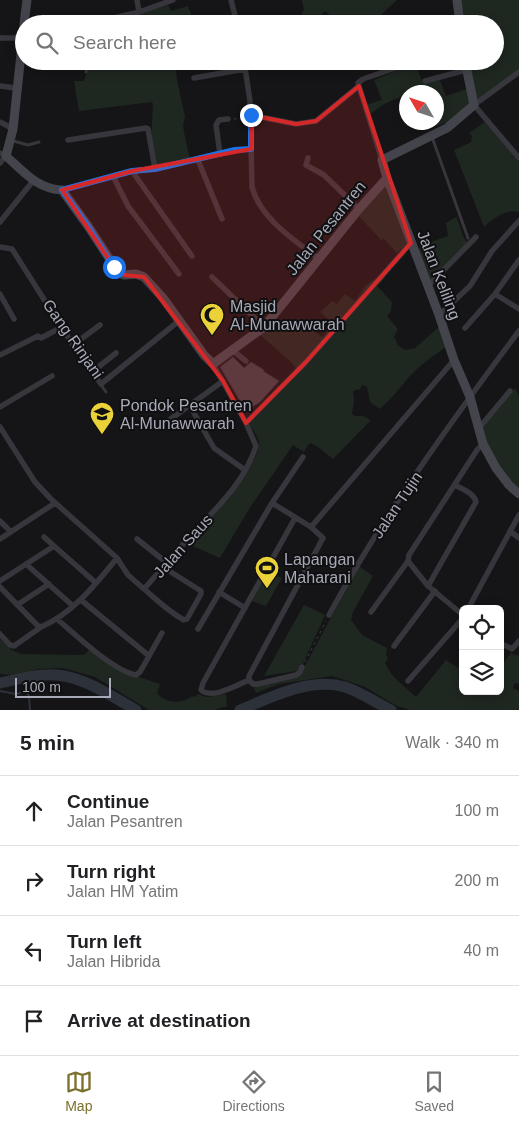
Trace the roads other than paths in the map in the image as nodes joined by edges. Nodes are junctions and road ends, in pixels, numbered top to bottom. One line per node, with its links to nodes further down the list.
1 (27, 0): 7 (street)
2 (137, 0): 6 (street)
3 (174, 0): 6 (street)
4 (232, 0): 9 (street)
5 (457, 0): 10 (street)
6 (139, 12): 8 (street)
7 (25, 15)
8 (127, 15)
9 (235, 15)
10 (459, 15)
11 (15, 37): 12 (street)
12 (0, 38)
13 (18, 70): 24 (street)
14 (239, 70): 20 (street)
15 (245, 70): 26 (street)
16 (383, 70): 23 (street)
17 (454, 70): 21 (street)
18 (466, 70): 25 (street)
19 (519, 72): 25 (street)
20 (194, 78)
21 (425, 81)
22 (0, 86): 24 (street)
23 (359, 86): 26 (street); 40 (street)
24 (16, 88): 29 (street)
25 (474, 105): 30 (street); 38 (street)
26 (251, 116): 34 (street)
27 (228, 120): 35 (street)
28 (0, 122): 29 (street)
29 (13, 129): 31 (street)
30 (432, 136): 40 (street); 51 (lane)
31 (10, 140): 33 (lane); 36 (street)
32 (68, 140): 41 (street)
33 (39, 142)
34 (251, 149): 35 (street); 55 (street)
35 (220, 154): 39 (street)
36 (2, 157): 45 (street)
37 (308, 158): 47 (street)
38 (519, 158)
39 (198, 160): 41 (street); 48 (street)
40 (382, 160): 44 (street, Jalan Keliling)
41 (155, 169): 42 (street)
42 (132, 171): 43 (street); 54 (street)
43 (113, 176): 46 (street); 57 (street)
44 (387, 178): 47 (street, Jalan Pesantren); 52 (street, Jalan Keliling)
45 (33, 181): 46 (street); 50 (street)
46 (62, 190): 65 (street)
47 (359, 209): 55 (street, Jalan Pesantren)
48 (222, 219)
49 (519, 221): 63 (street)
50 (0, 222)
51 (468, 238): 59 (street)
52 (411, 243): 59 (street, Jalan Keliling); 88 (street)
53 (0, 247): 67 (street, Gang Rinjani)
54 (192, 256)
55 (319, 259): 68 (street, Jalan Pesantren)
56 (519, 260): 61 (street)
57 (179, 274)
58 (212, 277): 68 (street)
59 (428, 286): 63 (street, Jalan Keliling)
60 (0, 294): 64 (street)
61 (495, 294): 62 (street); 69 (street)
62 (519, 309)
63 (440, 315): 75 (street, Jalan Keliling)
64 (14, 319)
65 (180, 320): 77 (street); 81 (street, Gang Rinjani)
66 (100, 326): 71 (street)
67 (62, 327): 71 (street, Gang Rinjani); 74 (street)
68 (264, 327): 72 (street, Jalan Pesantren)
69 (465, 328)
70 (518, 333): 84 (street, Jalan Tujin)
71 (73, 345): 78 (street, Gang Rinjani)
72 (232, 350): 76 (street); 77 (street, Jalan Pesantren)
73 (116, 353): 78 (street)
74 (0, 355)
75 (454, 360): 84 (street, Jalan Keliling); 101 (street)
76 (246, 361)
77 (214, 364): 80 (street, Jalan Saus)
78 (92, 372): 81 (street, Gang Rinjani)
79 (52, 376): 86 (street)
80 (223, 381): 85 (street); 88 (street, Jalan Saus)
81 (101, 384): 83 (lane)
82 (510, 391): 90 (street)
83 (106, 392)
84 (470, 398): 90 (street, Jalan Keliling); 128 (street, Jalan Tujin)
85 (190, 406): 87 (street); 93 (street)
86 (0, 407)
87 (168, 422)
88 (246, 423): 93 (street, Jalan Saus)
89 (0, 427): 97 (street, Jalan Saus)
90 (479, 428): 91 (street, Jalan Keliling)
91 (483, 444): 94 (street); 95 (street, Jalan Keliling)
92 (303, 456): 96 (street)
93 (245, 470): 112 (street, Jalan Saus)
94 (454, 485): 110 (street); 116 (street)
95 (519, 494)
96 (272, 502): 99 (street); 120 (street)
97 (56, 503): 102 (street); 109 (street, Jalan Saus)
98 (519, 515): 103 (street)
99 (295, 518): 101 (street); 125 (street)
100 (0, 521): 102 (street)
101 (311, 527): 140 (street)
102 (12, 532): 106 (street)
103 (510, 532): 105 (street); 123 (street)
104 (44, 537): 108 (street)
105 (519, 538)
106 (0, 539)
107 (137, 539): 112 (street)
108 (54, 546): 111 (street); 114 (street)
109 (117, 558): 114 (street); 118 (street, Jalan Saus)
110 (408, 561): 116 (street); 126 (street)
111 (26, 564): 113 (street); 115 (street)
112 (165, 565): 118 (street, Jalan Saus); 118 (street)
113 (0, 581)
114 (96, 583): 121 (street)
115 (49, 584): 122 (street); 124 (street)
116 (428, 586): 119 (street)
117 (0, 587): 122 (street)
118 (144, 589)
119 (435, 591): 127 (street); 136 (street)
120 (219, 592): 125 (street); 132 (street)
121 (81, 600): 124 (street); 138 (street)
122 (17, 605): 131 (street)
123 (470, 605)
124 (73, 606): 129 (street)
125 (245, 608): 140 (street)
126 (371, 612)
127 (459, 612)
128 (329, 615)
129 (57, 619): 131 (street); 138 (street)
130 (459, 621): 141 (street)
131 (41, 627): 134 (street)
132 (198, 629)
133 (162, 633): 138 (street)
134 (0, 634)
135 (519, 641): 137 (street)
136 (394, 646)
137 (504, 647)
138 (148, 655)
139 (302, 667): 140 (street)
140 (249, 680)
141 (408, 681)

